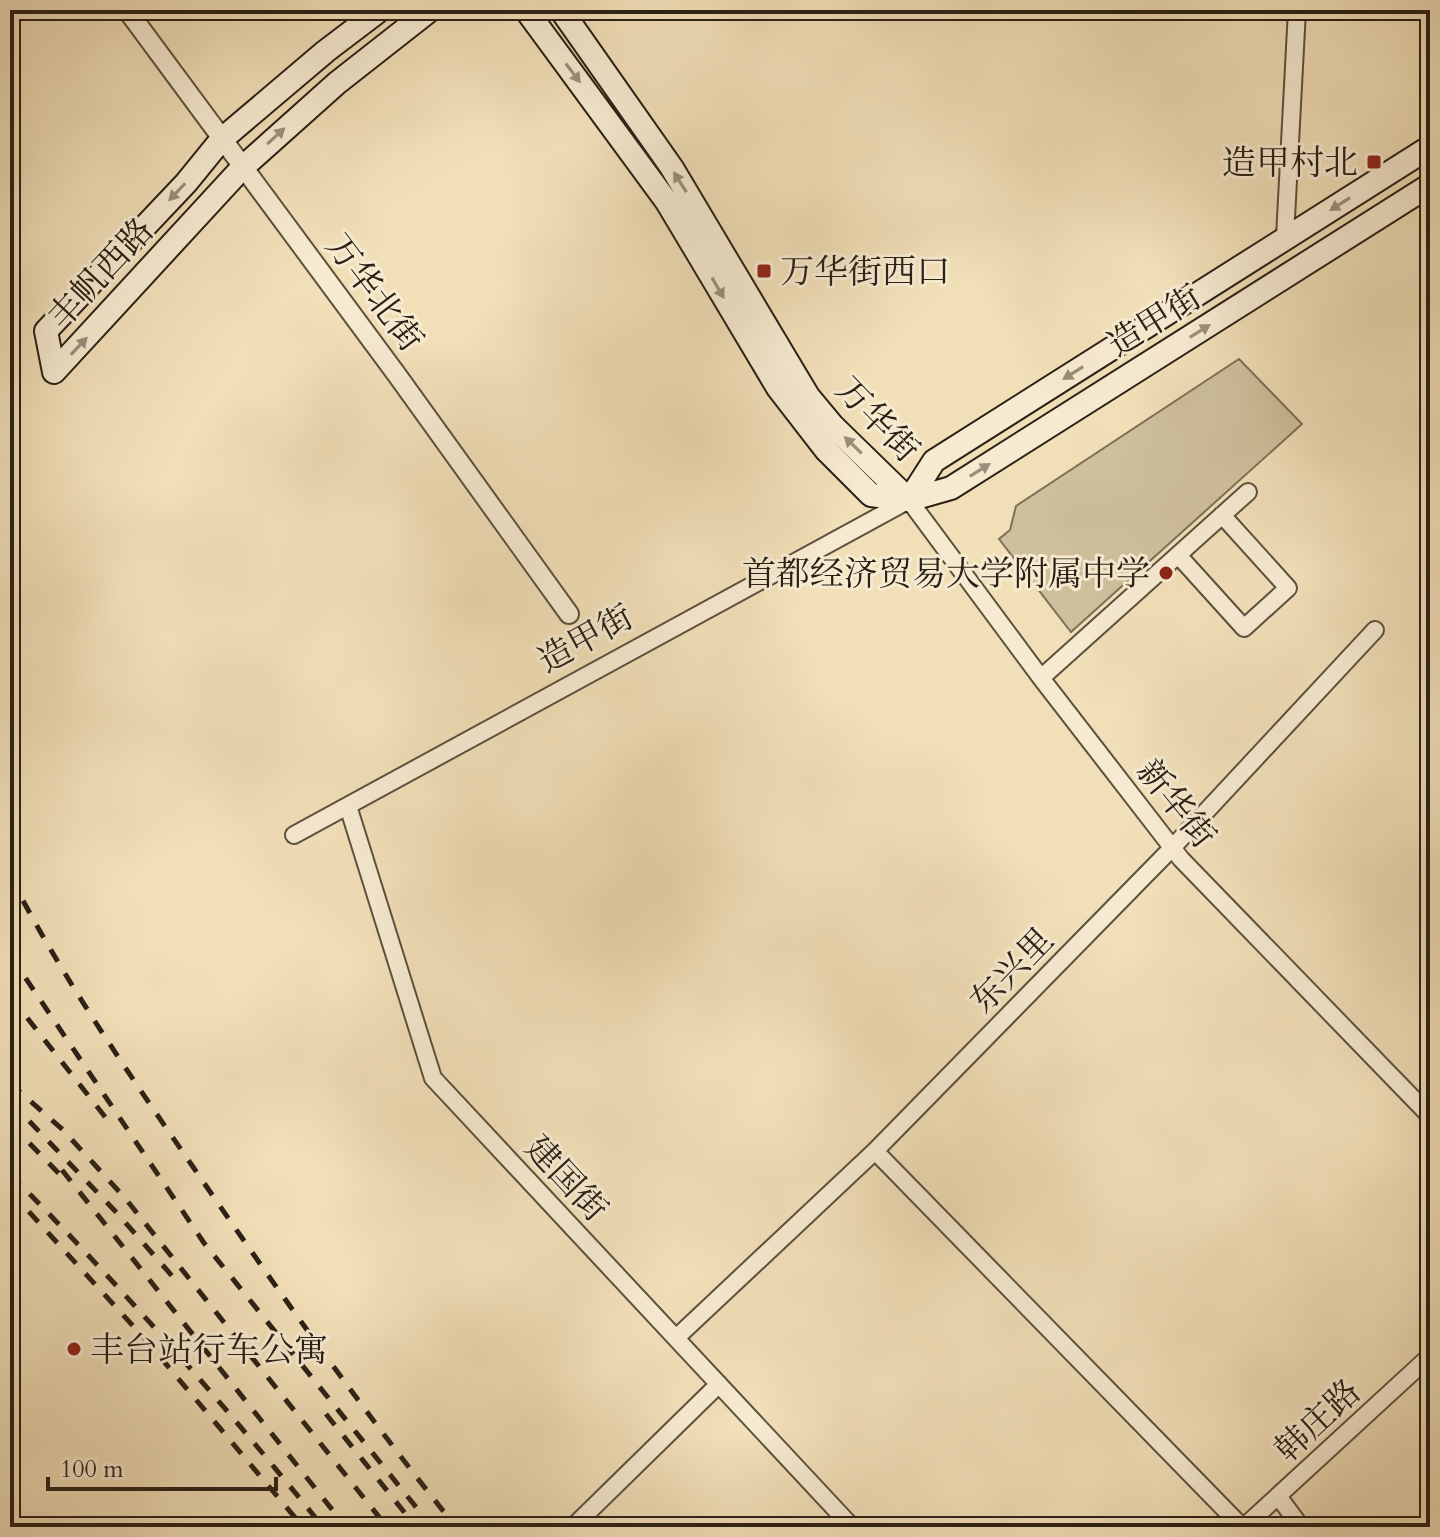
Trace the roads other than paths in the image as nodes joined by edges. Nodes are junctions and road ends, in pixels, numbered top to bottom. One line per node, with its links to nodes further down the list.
1 (127, 10): 9 (street, 万华北街)
2 (380, 10): 9 (main road, 丰帆西路)
3 (430, 10): 11 (main road, 丰帆西路, one-way to 3)
4 (526, 10): 15 (main road, 万华街, one-way to 15)
5 (561, 10): 15 (main road, 万华街, one-way to 5)
6 (1297, 10): 13 (street)
7 (1426, 10): 8 (street)
8 (1430, 15)
9 (221, 140): 11 (street, 万华北街); 11 (main road, 丰帆西路, one-way to 11)
10 (1430, 147): 13 (main road, 造甲街, one-way to 13)
11 (242, 168): 18 (street, 万华北街)
12 (1430, 185): 15 (main road, 造甲街, one-way to 12)
13 (1285, 237): 15 (main road, 造甲街, one-way to 15)
14 (1248, 492): 16 (street)
15 (909, 500): 20 (street, 新华街); 21 (street, 造甲街)
16 (1222, 515): 17 (street); 17 (street)
17 (1178, 555): 20 (street)
18 (569, 614)
19 (1375, 630): 23 (street, 东兴里)
20 (1041, 678): 23 (street, 新华街)
21 (348, 806): 22 (street, 造甲街); 26 (street, 建国街)
22 (294, 835)
23 (1172, 848): 24 (street, 新华街); 25 (street, 东兴里)
24 (1430, 1116)
25 (875, 1151): 26 (street, 东兴里); 32 (street)
26 (676, 1338): 28 (street, 建国街)
27 (1430, 1356): 29 (street, 韩庄路)
28 (719, 1384): 30 (street); 31 (street, 建国街)
29 (1278, 1496): 32 (street, 韩庄路); 33 (street)
30 (573, 1527)
31 (852, 1527)
32 (1243, 1527)
33 (1301, 1527)

